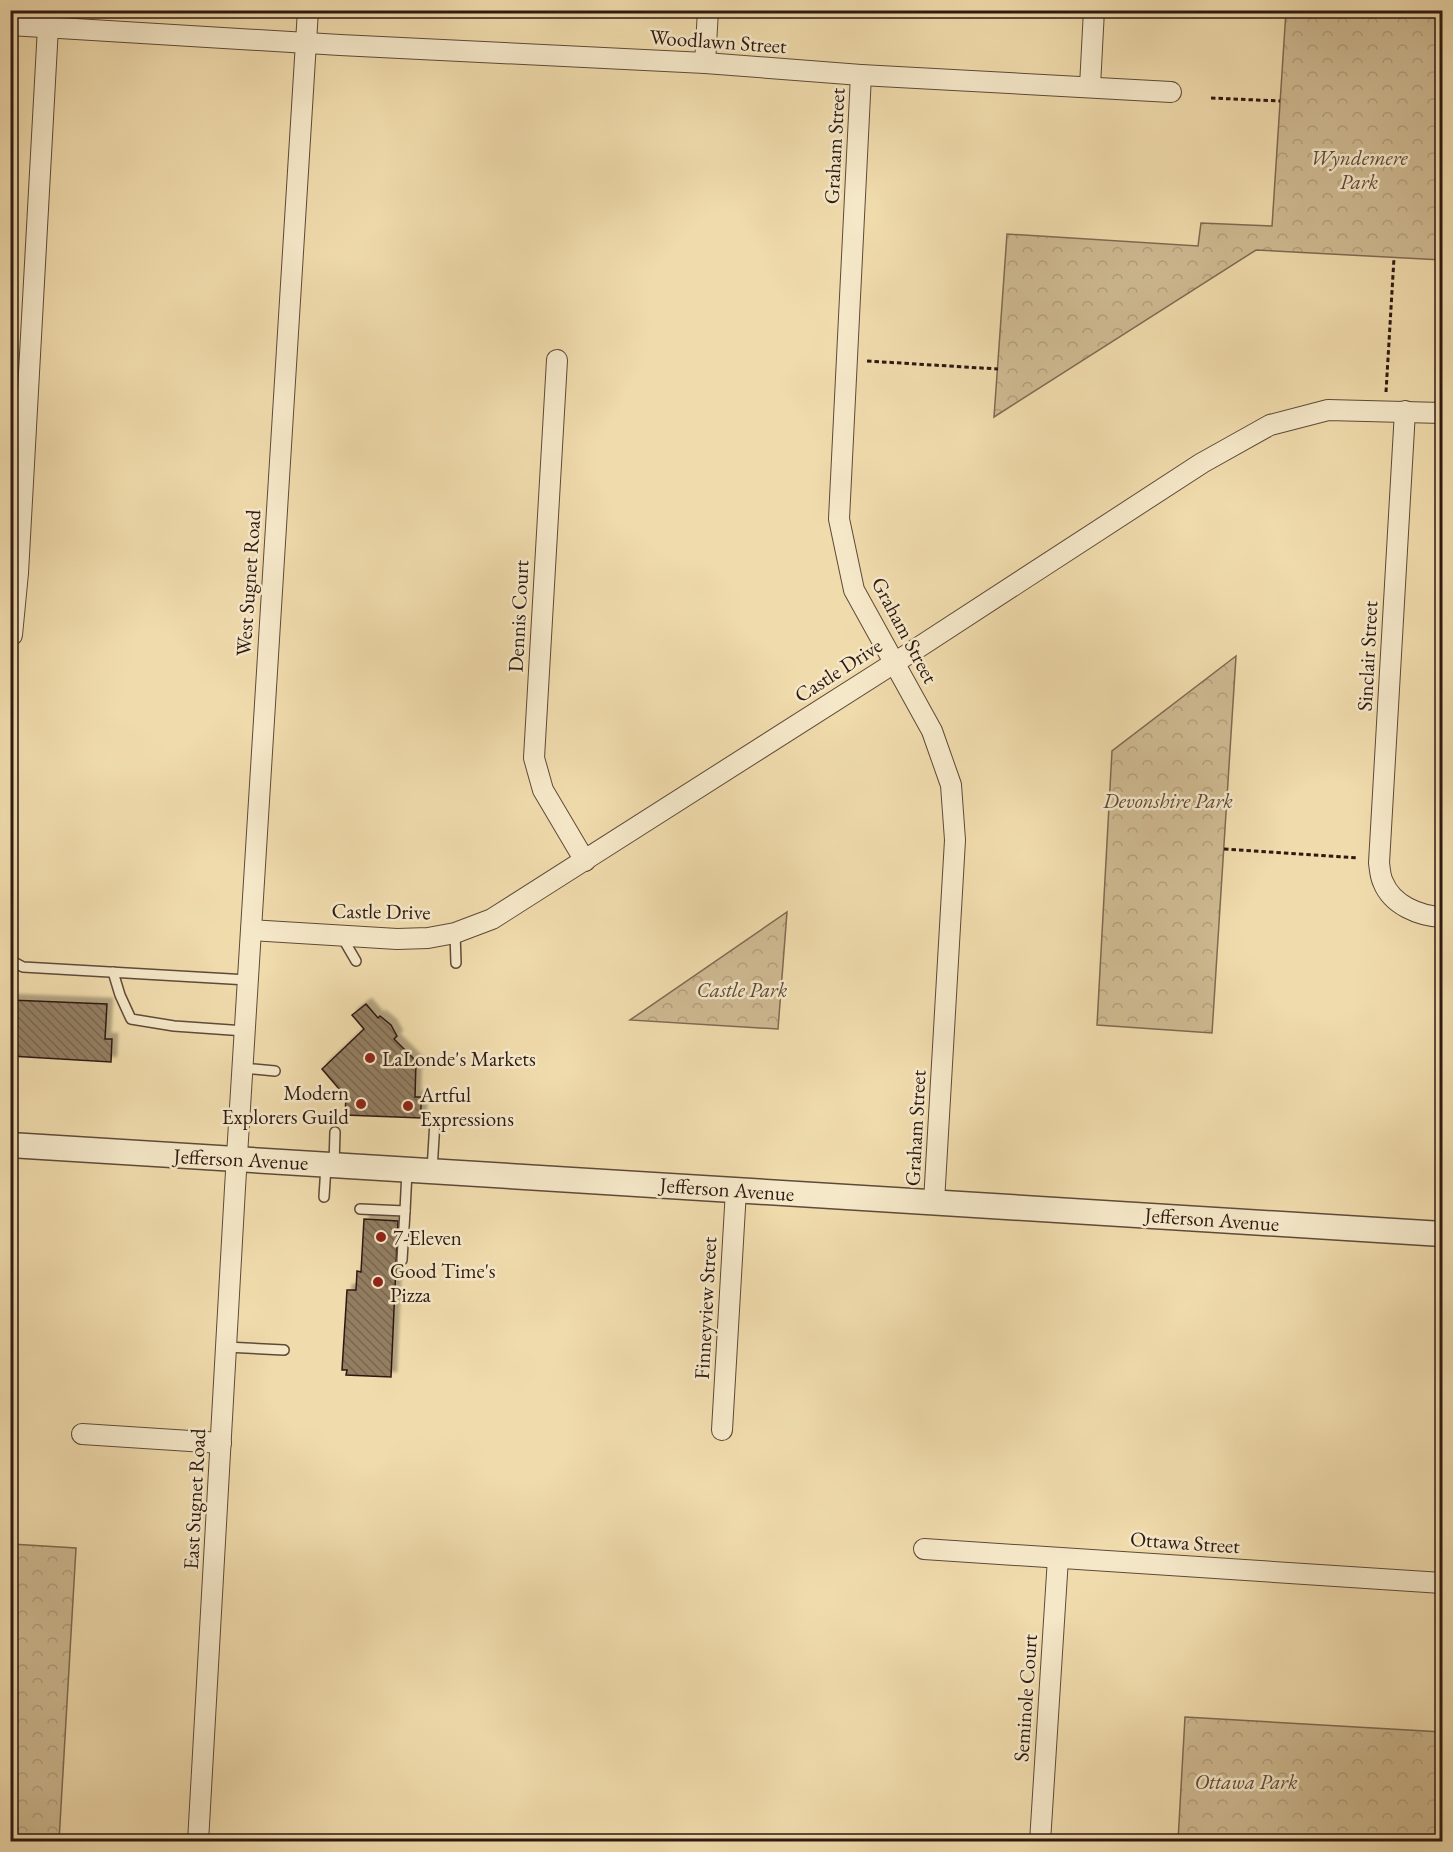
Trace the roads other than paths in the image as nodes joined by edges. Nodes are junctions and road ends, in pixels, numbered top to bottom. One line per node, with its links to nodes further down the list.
1 (308, 10): 6 (street, West Sugnet Road)
2 (708, 10): 7 (street)
3 (1094, 10): 9 (street)
4 (10, 25): 5 (street, Woodlawn Street)
5 (48, 27): 6 (street, Woodlawn Street); 14 (street)
6 (306, 42): 7 (street, Woodlawn Street); 18 (street, West Sugnet Road)
7 (705, 63): 8 (street, Woodlawn Street)
8 (861, 75): 9 (street, Woodlawn Street); 15 (street, Graham Street)
9 (1090, 86): 10 (street, Woodlawn Street)
10 (1171, 92)
11 (557, 360): 16 (street, Dennis Court)
12 (1405, 411): 13 (street, Castle Drive); 15 (street, Castle Drive); 17 (street, Sinclair Street)
13 (1443, 413)
14 (12, 635)
15 (895, 662): 16 (street, Castle Drive); 38 (street, Graham Street)
16 (585, 861): 19 (street, Castle Drive)
17 (1443, 917)
18 (251, 930): 20 (street, Castle Drive); 25 (street, West Sugnet Road)
19 (455, 933): 20 (street, Castle Drive); 23 (lane)
20 (341, 935): 22 (lane)
21 (10, 960): 24 (lane)
22 (356, 961)
23 (456, 963)
24 (113, 972): 25 (lane); 26 (lane)
25 (248, 980): 26 (street, West Sugnet Road)
26 (244, 1031): 27 (street, West Sugnet Road)
27 (242, 1068): 28 (lane); 32 (street, West Sugnet Road)
28 (275, 1071)
29 (435, 1121): 35 (lane)
30 (335, 1132): 33 (lane)
31 (10, 1145): 32 (street, Jefferson Avenue)
32 (237, 1158): 33 (street, Jefferson Avenue); 43 (street, East Sugnet Road)
33 (330, 1164): 34 (street, Jefferson Avenue); 37 (lane)
34 (408, 1169): 35 (street, Jefferson Avenue); 40 (lane)
35 (432, 1170): 36 (street, Jefferson Avenue)
36 (736, 1190): 38 (street, Jefferson Avenue); 45 (street, Finneyview Street)
37 (324, 1197)
38 (934, 1202): 41 (street, Jefferson Avenue)
39 (360, 1209): 40 (lane)
40 (405, 1211): 42 (lane)
41 (1443, 1234)
42 (402, 1260)
43 (226, 1347): 44 (lane); 47 (street, East Sugnet Road)
44 (284, 1350)
45 (722, 1430)
46 (82, 1434): 47 (street)
47 (221, 1443): 51 (street, East Sugnet Road)
48 (924, 1549): 49 (street, Ottawa Street)
49 (1058, 1558): 50 (street, Ottawa Street); 52 (street, Seminole Court)
50 (1443, 1583)
51 (198, 1842)
52 (1040, 1842)

